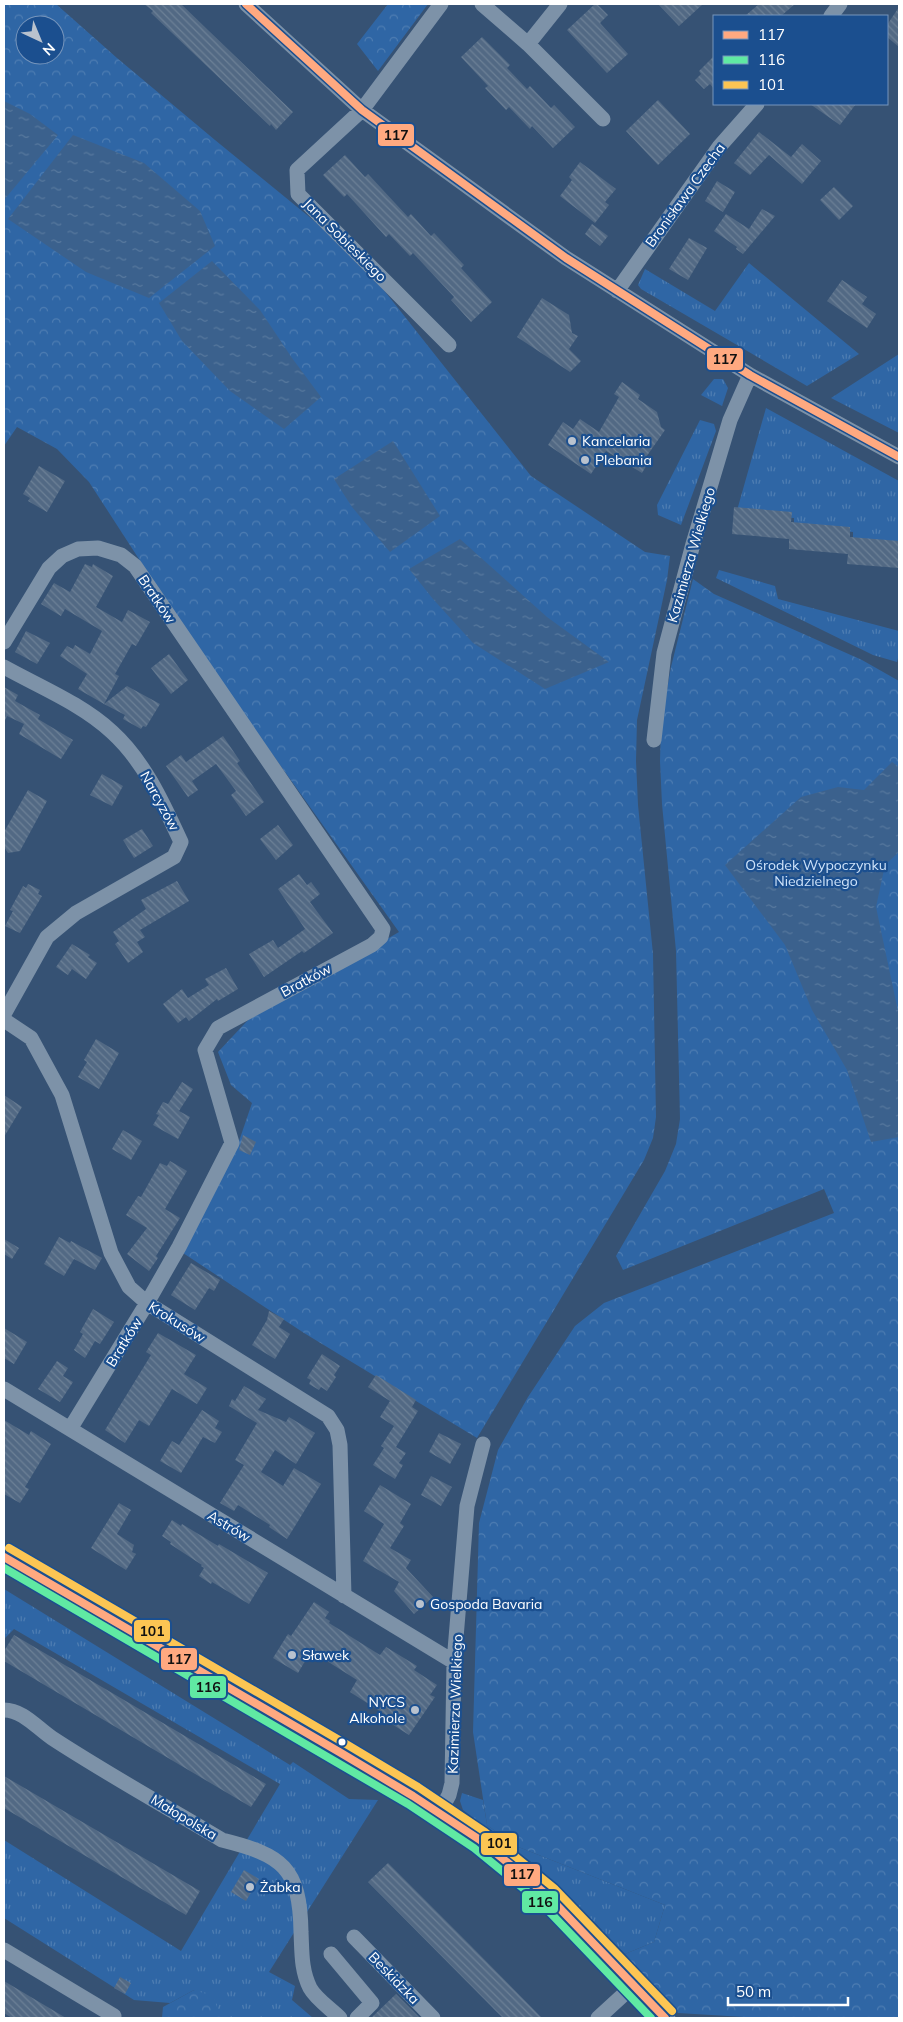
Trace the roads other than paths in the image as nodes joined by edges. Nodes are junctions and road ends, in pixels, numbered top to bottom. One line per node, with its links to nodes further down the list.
1 (246, 4): 9 (street)
2 (441, 4): 9 (street, Jana Sobieskiego)
3 (482, 4): 7 (street)
4 (560, 4): 7 (street)
5 (840, 4): 6 (street)
6 (832, 15)
7 (528, 44): 10 (street)
8 (756, 105): 11 (street, Bronisława Czecha)
9 (362, 110): 11 (street); 12 (street, Jana Sobieskiego)
10 (603, 118)
11 (617, 291): 13 (street)
12 (449, 345)
13 (750, 375): 14 (street); 17 (street, Kazimierza Wielkiego)
14 (899, 457)
15 (4, 642): 20 (street, Bratków)
16 (4, 667): 18 (street, Narcyzów)
17 (654, 740)
18 (4, 1014)
19 (4, 1020): 20 (street, Krokusów)
20 (147, 1304): 22 (street, Bratków); 25 (street, Krokusów)
21 (4, 1389): 22 (street, Astrów)
22 (70, 1429): 25 (street, Astrów)
23 (483, 1444): 26 (street, Kazimierza Wielkiego)
24 (4, 1557): 28 (main road)
25 (344, 1596): 26 (street, Astrów)
26 (454, 1662): 28 (street, Kazimierza Wielkiego)
27 (4, 1710): 34 (street, Małopolska)
28 (439, 1813): 32 (main road)
29 (354, 1937): 36 (street, Beskidzka)
30 (4, 1950): 33 (street)
31 (331, 1954): 35 (street)
32 (634, 1985): 37 (street); 38 (main road)
33 (114, 2016)
34 (340, 2018)
35 (357, 2018)
36 (433, 2018)
37 (598, 2018)
38 (664, 2018)

